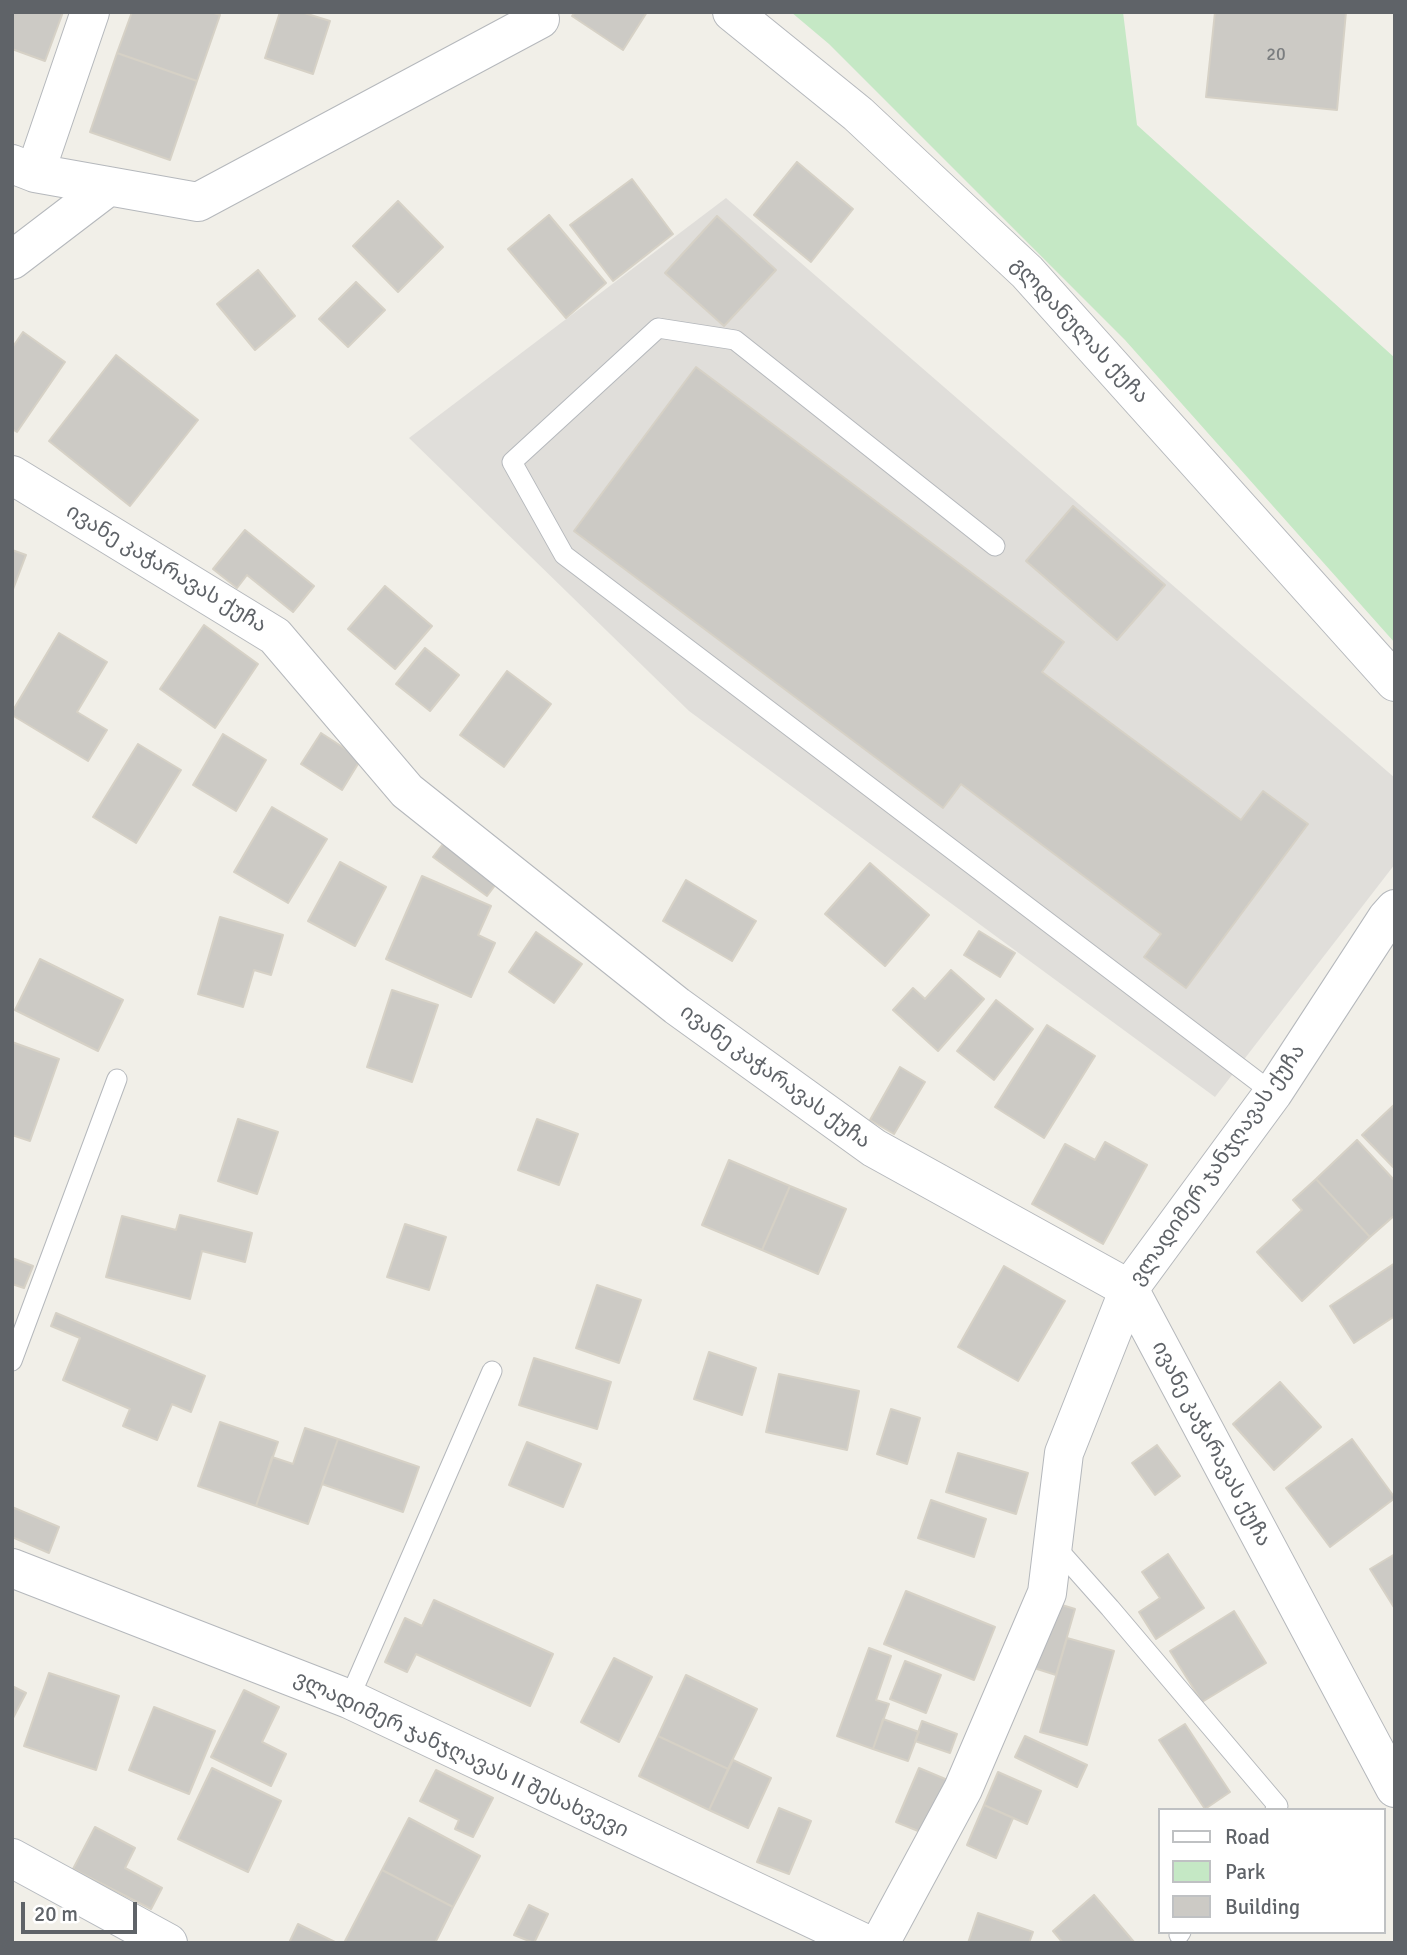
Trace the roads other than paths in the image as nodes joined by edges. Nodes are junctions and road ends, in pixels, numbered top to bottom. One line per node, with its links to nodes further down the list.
1 (90, 12): 4 (street)
2 (732, 12): 9 (street, გლდანულას ქუჩა)
3 (540, 19): 5 (street)
4 (24, 169): 5 (street)
5 (109, 186): 6 (street)
6 (12, 260)
7 (12, 475): 13 (street, ივანე კაჭარავას ქუჩა)
8 (995, 546): 12 (lane)
9 (1395, 682)
10 (1395, 909): 12 (street, ვლადიმერ ჯანჯღავას ქუჩა)
11 (117, 1079): 14 (lane)
12 (1273, 1093): 13 (street, ვლადიმერ ჯანჯღავას ქუჩა)
13 (1129, 1289): 16 (street, ვლადიმერ ჯანჯღავას ქუჩა); 19 (street, ივანე კაჭარავას ქუჩა)
14 (12, 1361)
15 (492, 1371): 18 (lane)
16 (1053, 1545): 20 (lane); 24 (street, ვლადიმერ ჯანჯღავას ქუჩა)
17 (12, 1568): 18 (street, ვლადიმერ ჯანჯღავას II შესახვევი)
18 (349, 1699): 23 (street, ვლადიმერ ჯანჯღავას II შესახვევი)
19 (1395, 1788)
20 (1276, 1808)
21 (12, 1857): 22 (street)
22 (168, 1943)
23 (864, 1943)
24 (880, 1943)

